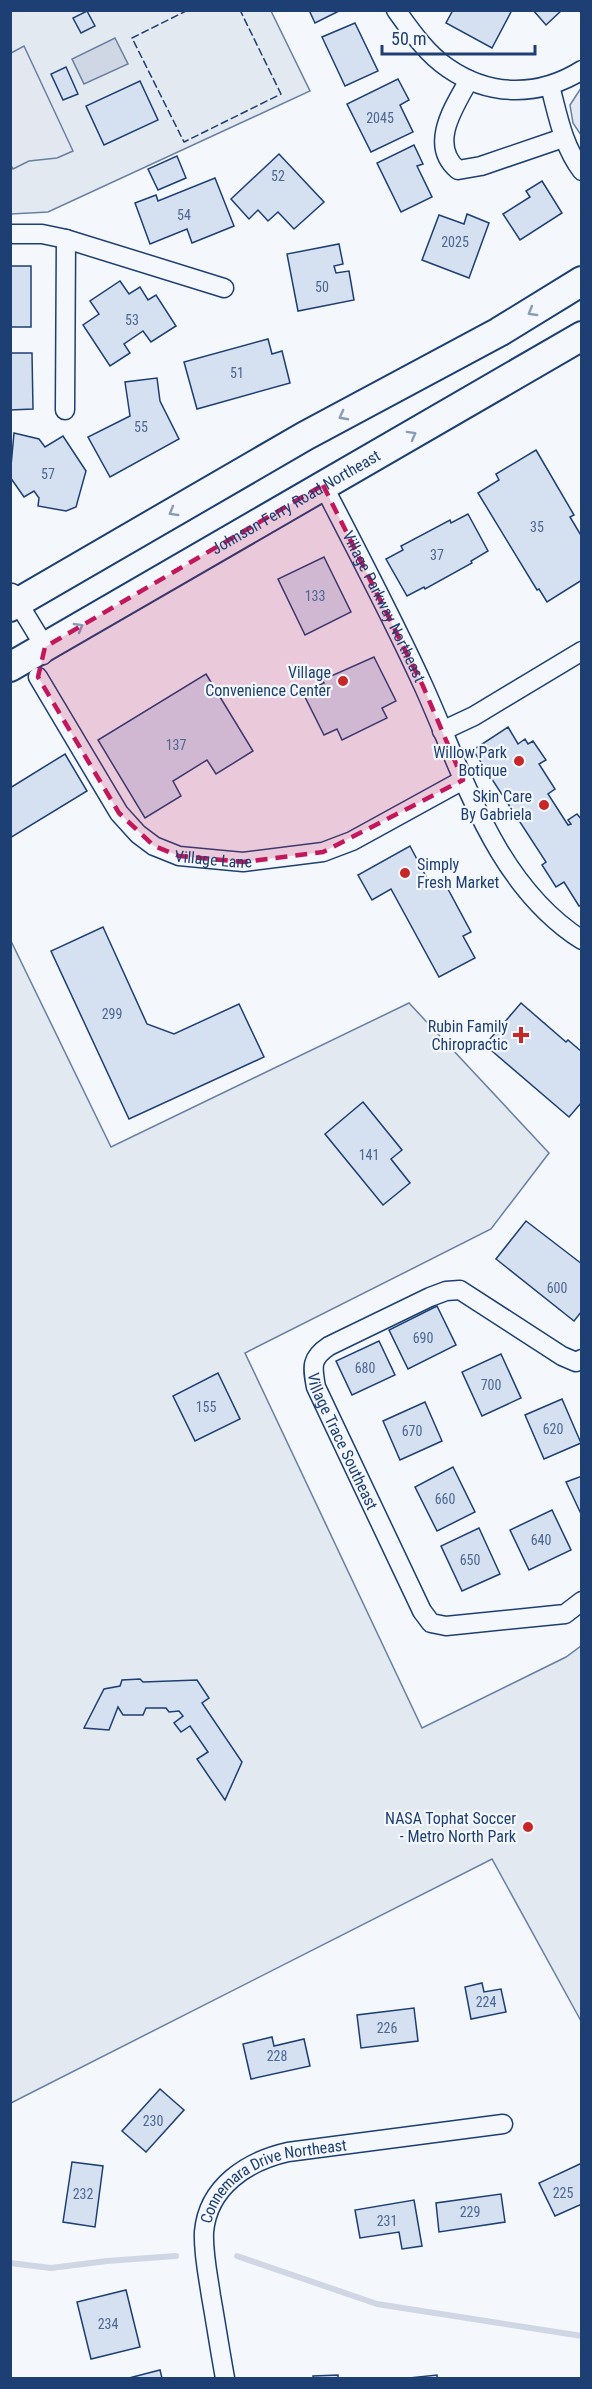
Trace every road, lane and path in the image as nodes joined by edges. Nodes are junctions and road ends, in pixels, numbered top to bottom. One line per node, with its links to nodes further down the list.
1 (396, 10): 3 (street)
2 (582, 69): 4 (street)
3 (469, 80): 4 (street); 5 (street)
4 (550, 86): 5 (street)
5 (563, 138): 6 (street)
6 (582, 171)
7 (10, 234): 8 (street)
8 (66, 239): 10 (street); 12 (street)
9 (582, 281): 14 (main road, one-way to 14)
10 (224, 288)
11 (582, 336): 13 (main road, Johnson Ferry Road Northeast, one-way to 11)
12 (65, 410)
13 (323, 485): 15 (main road, Johnson Ferry Road Northeast, one-way to 13); 19 (street, Village Parkway Northeast)
14 (13, 600): 15 (street)
15 (45, 647): 17 (main road, Johnson Ferry Road Northeast); 18 (street)
16 (582, 651): 19 (street)
17 (10, 667): 18 (street)
18 (38, 677): 20 (street, Village Lane)
19 (442, 731): 20 (street, Village Parkway Northeast)
20 (463, 780): 21 (street, Village Parkway Northeast)
21 (582, 940)
22 (582, 1359): 23 (street, Village Trace Southeast)
23 (582, 1601)
24 (503, 2124): 25 (street, Connemara Drive Northeast)
25 (225, 2379)

